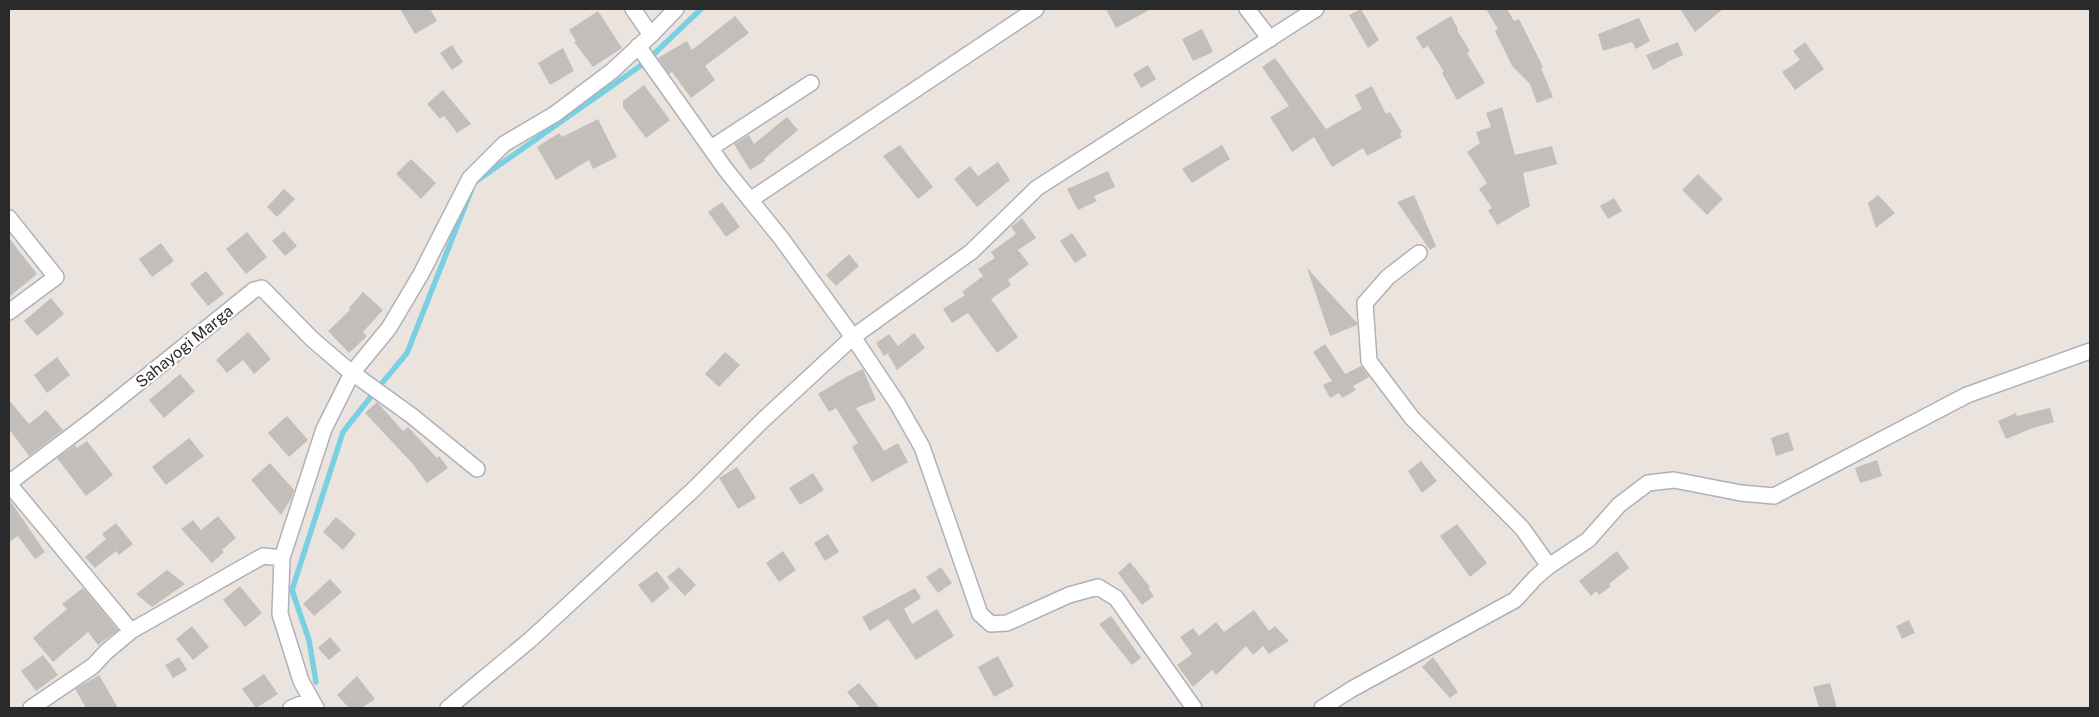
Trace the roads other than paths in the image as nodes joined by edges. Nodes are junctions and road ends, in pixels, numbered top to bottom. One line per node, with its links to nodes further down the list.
1 (634, 9): 6 (street)
2 (676, 9): 6 (street)
3 (1036, 9): 11 (street)
4 (1247, 9): 7 (street)
5 (1316, 9): 7 (street)
6 (651, 35): 8 (street)
7 (1270, 39): 15 (street)
8 (638, 46): 10 (street); 17 (street)
9 (811, 83): 10 (street)
10 (710, 148): 11 (street)
11 (750, 200): 15 (street)
12 (9, 218): 14 (street)
13 (1418, 253): 21 (street)
14 (9, 312)
15 (853, 337): 26 (street); 27 (street)
16 (2090, 352): 21 (street)
17 (352, 373): 18 (street); 19 (street, Sahayogi Marga); 20 (street)
18 (477, 469)
19 (9, 483): 22 (street)
20 (282, 558): 22 (street); 23 (street)
21 (1549, 566): 28 (street)
22 (132, 631): 24 (street)
23 (314, 704): 25 (street)
24 (31, 708)
25 (290, 708)
26 (448, 708)
27 (1194, 708)
28 (1322, 708)

